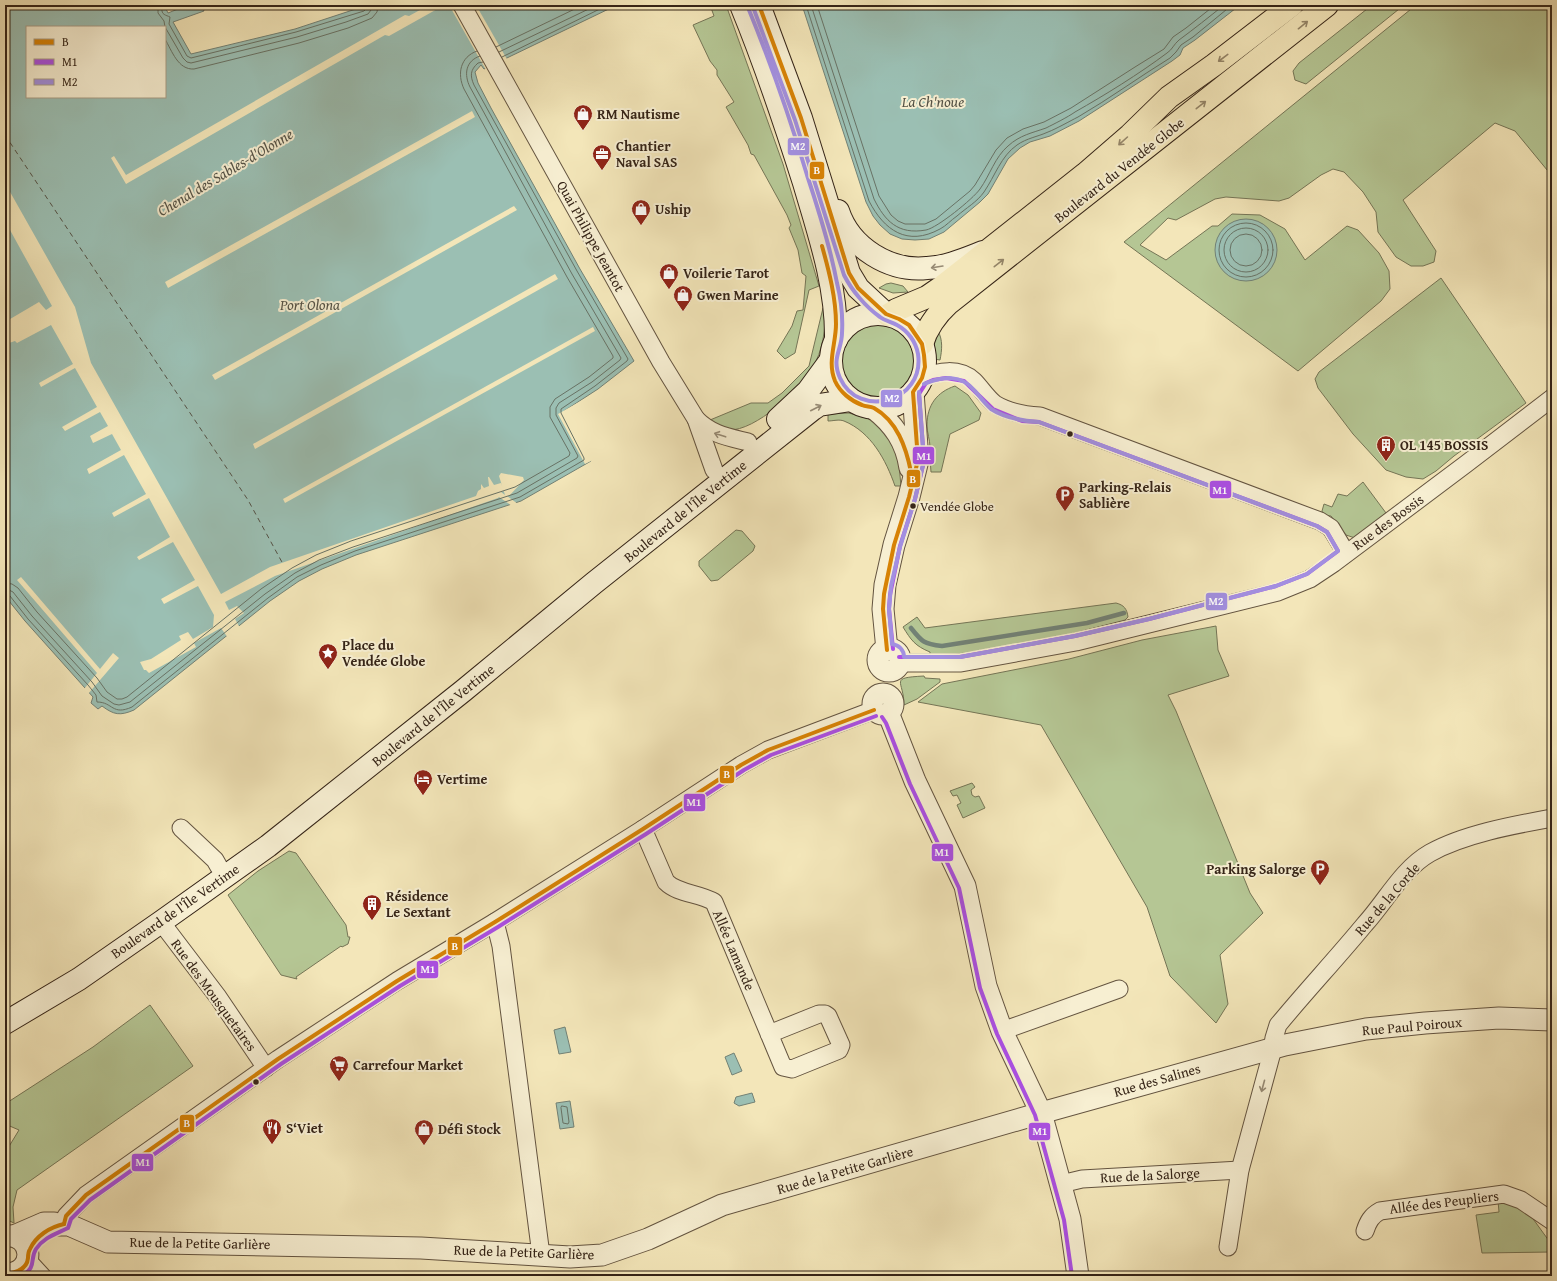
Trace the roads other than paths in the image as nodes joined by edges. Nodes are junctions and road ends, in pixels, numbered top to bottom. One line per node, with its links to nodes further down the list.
1 (462, 5): 16 (street, Quai Philippe Jeantot)
2 (742, 5): 9 (main road)
3 (759, 5): 6 (main road)
4 (1292, 5): 7 (main road, Boulevard du Vendée Globe, one-way to 7)
5 (1327, 5): 10 (main road, Boulevard du Vendée Globe, one-way to 5)
6 (819, 174): 7 (main road, one-way to 6); 8 (main road)
7 (987, 251): 8 (main road, Boulevard du Vendée Globe)
8 (887, 314): 9 (main road); 10 (main road)
9 (836, 340): 11 (main road)
10 (922, 344): 12 (main road)
11 (830, 361): 14 (main road); 17 (main road, Boulevard de l'Île Vertime)
12 (918, 385): 15 (main road); 19 (street); 20 (street)
13 (1552, 398): 20 (street, Rue des Bossis)
14 (851, 400): 15 (main road); 27 (main road, Boulevard de l'Île Vertime, one-way to 14)
15 (873, 408): 19 (street)
16 (696, 419): 17 (street, one-way to 16); 18 (street, Quai Philippe Jeantot)
17 (748, 442): 18 (main road, Boulevard de l'Île Vertime)
18 (714, 470): 26 (main road, Boulevard de l'Île Vertime)
19 (913, 481): 21 (street)
20 (1346, 553): 21 (street, Rue des Bossis)
21 (891, 661): 22 (street)
22 (882, 706): 25 (street); 33 (street)
23 (1552, 818): 35 (street, Rue de la Corde)
24 (181, 828): 26 (street)
25 (643, 829): 28 (street); 34 (street, Allée Lamande)
26 (220, 867): 30 (main road, Boulevard de l'Île Vertime)
27 (161, 922): 32 (main road, Boulevard de l'Île Vertime); 36 (street, Rue des Mousquetaires)
28 (495, 922): 36 (street); 45 (street)
29 (1119, 989): 33 (street)
30 (5, 1008)
31 (1552, 1020): 35 (street, Rue Paul Poiroux)
32 (5, 1023)
33 (1002, 1031): 37 (street)
34 (769, 1034)
35 (1273, 1048): 37 (street, Rue des Salines); 38 (street, one-way to 38)
36 (266, 1068): 41 (street)
37 (1041, 1113): 39 (street); 45 (street, Rue de la Petite Garlière)
38 (1240, 1170): 39 (street, Rue de la Salorge); 44 (street)
39 (1061, 1184): 48 (street)
40 (1552, 1221): 42 (street, Allée des Peupliers)
41 (61, 1225): 43 (street, Rue de la Petite Garlière); 45 (street, Rue de la Petite Garlière); 46 (street)
42 (1365, 1231)
43 (10, 1236): 46 (street)
44 (1228, 1247)
45 (542, 1255)
46 (17, 1269): 47 (street)
47 (42, 1276)
48 (1078, 1276)

